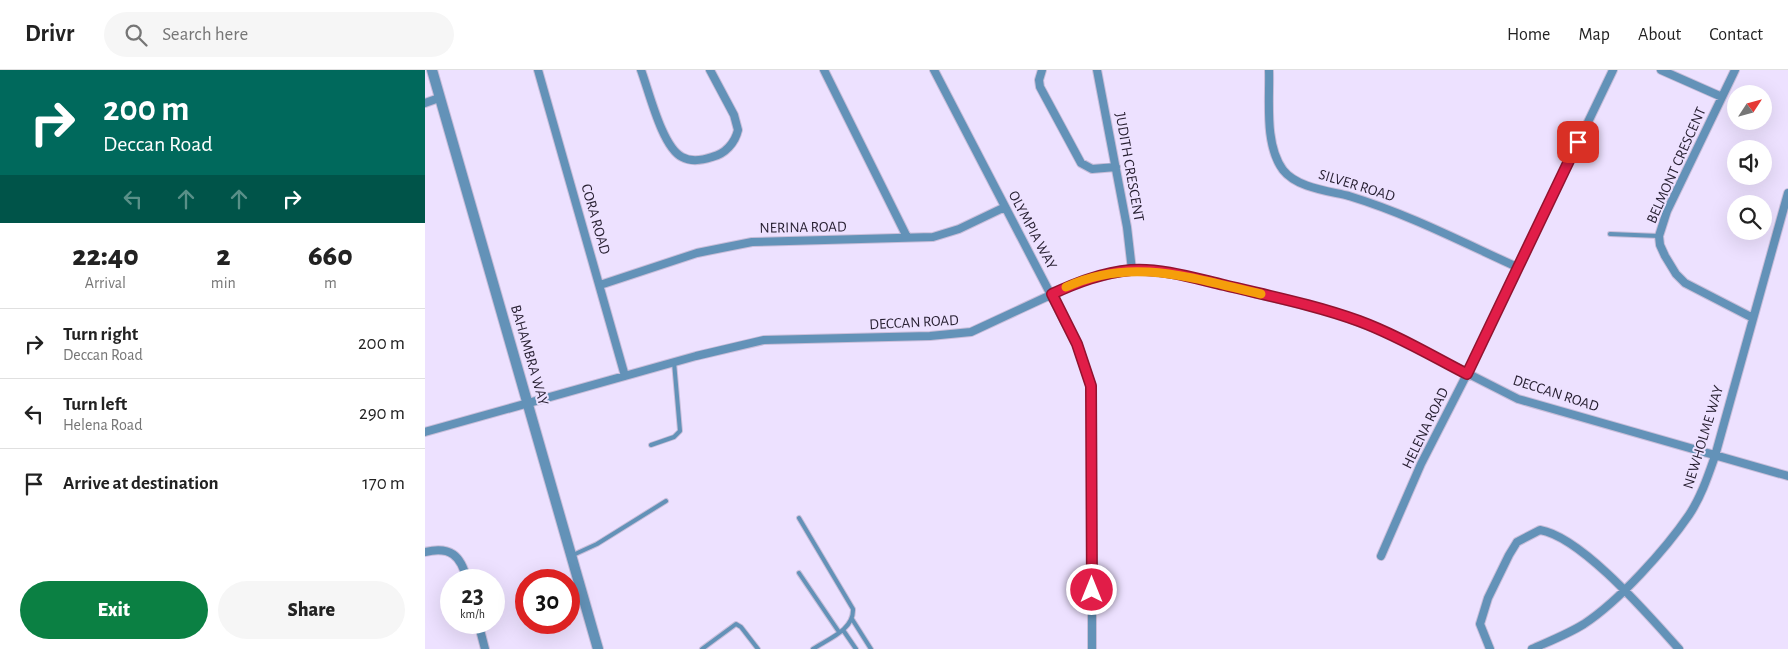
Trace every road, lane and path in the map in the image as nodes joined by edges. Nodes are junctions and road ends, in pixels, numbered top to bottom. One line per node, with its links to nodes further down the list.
1 (431, 70): 13 (street, BAHAMBRA WAY)
2 (538, 70): 24 (street, CORA ROAD)
3 (641, 70): 4 (street)
4 (710, 70)
5 (824, 70): 21 (street)
6 (934, 70): 18 (street, OLYMPIA WAY)
7 (1042, 70): 16 (street)
8 (1097, 70): 16 (street, JUDITH CRESCENT)
9 (1269, 70): 22 (street, SILVER ROAD)
10 (1613, 70): 22 (street, HELENA ROAD)
11 (1661, 70): 14 (street)
12 (1735, 70): 14 (street, BELMONT CRESCENT)
13 (439, 98): 15 (street); 30 (street, BAHAMBRA WAY)
14 (1722, 98): 20 (street, BELMONT CRESCENT)
15 (425, 102)
16 (1116, 166): 23 (street, JUDITH CRESCENT)
17 (1788, 193): 26 (street, NEWHOLME WAY)
18 (1005, 207): 21 (street, NERINA ROAD); 25 (street, OLYMPIA WAY)
19 (1610, 234): 20 (lane)
20 (1659, 236): 26 (street, BELMONT CRESCENT)
21 (907, 237): 24 (street, NERINA ROAD)
22 (1517, 267): 28 (street, HELENA ROAD)
23 (1132, 270): 25 (street, DECCAN ROAD); 28 (street, DECCAN ROAD)
24 (600, 284): 29 (street, CORA ROAD)
25 (1052, 294): 27 (street, DECCAN ROAD); 53 (street, OLYMPIA WAY)
26 (1751, 317): 33 (street, NEWHOLME WAY)
27 (674, 362): 29 (street, DECCAN ROAD); 32 (lane)
28 (1467, 374): 33 (street, DECCAN ROAD); 39 (street, HELENA ROAD)
29 (625, 376): 30 (street, DECCAN ROAD)
30 (528, 402): 31 (street, DECCAN ROAD); 38 (street, BAHAMBRA WAY)
31 (425, 432)
32 (651, 445)
33 (1715, 456): 34 (street, DECCAN ROAD); 42 (street, NEWHOLME WAY)
34 (1788, 476)
35 (666, 501): 38 (lane)
36 (799, 518): 43 (lane)
37 (425, 552): 40 (street)
38 (571, 556): 47 (street, BAHAMBRA WAY)
39 (1381, 556)
40 (463, 569)
41 (799, 573): 44 (lane)
42 (1625, 590): 54 (street); 55 (street, NEWHOLME WAY); 56 (street)
43 (852, 620): 44 (lane); 52 (lane)
44 (841, 631): 50 (lane); 51 (lane)
45 (481, 634): 46 (street)
46 (485, 649)
47 (598, 649)
48 (702, 649): 49 (lane)
49 (758, 649)
50 (813, 649)
51 (856, 649)
52 (871, 649)
53 (1092, 649)
54 (1490, 649)
55 (1532, 649)
56 (1679, 649)

